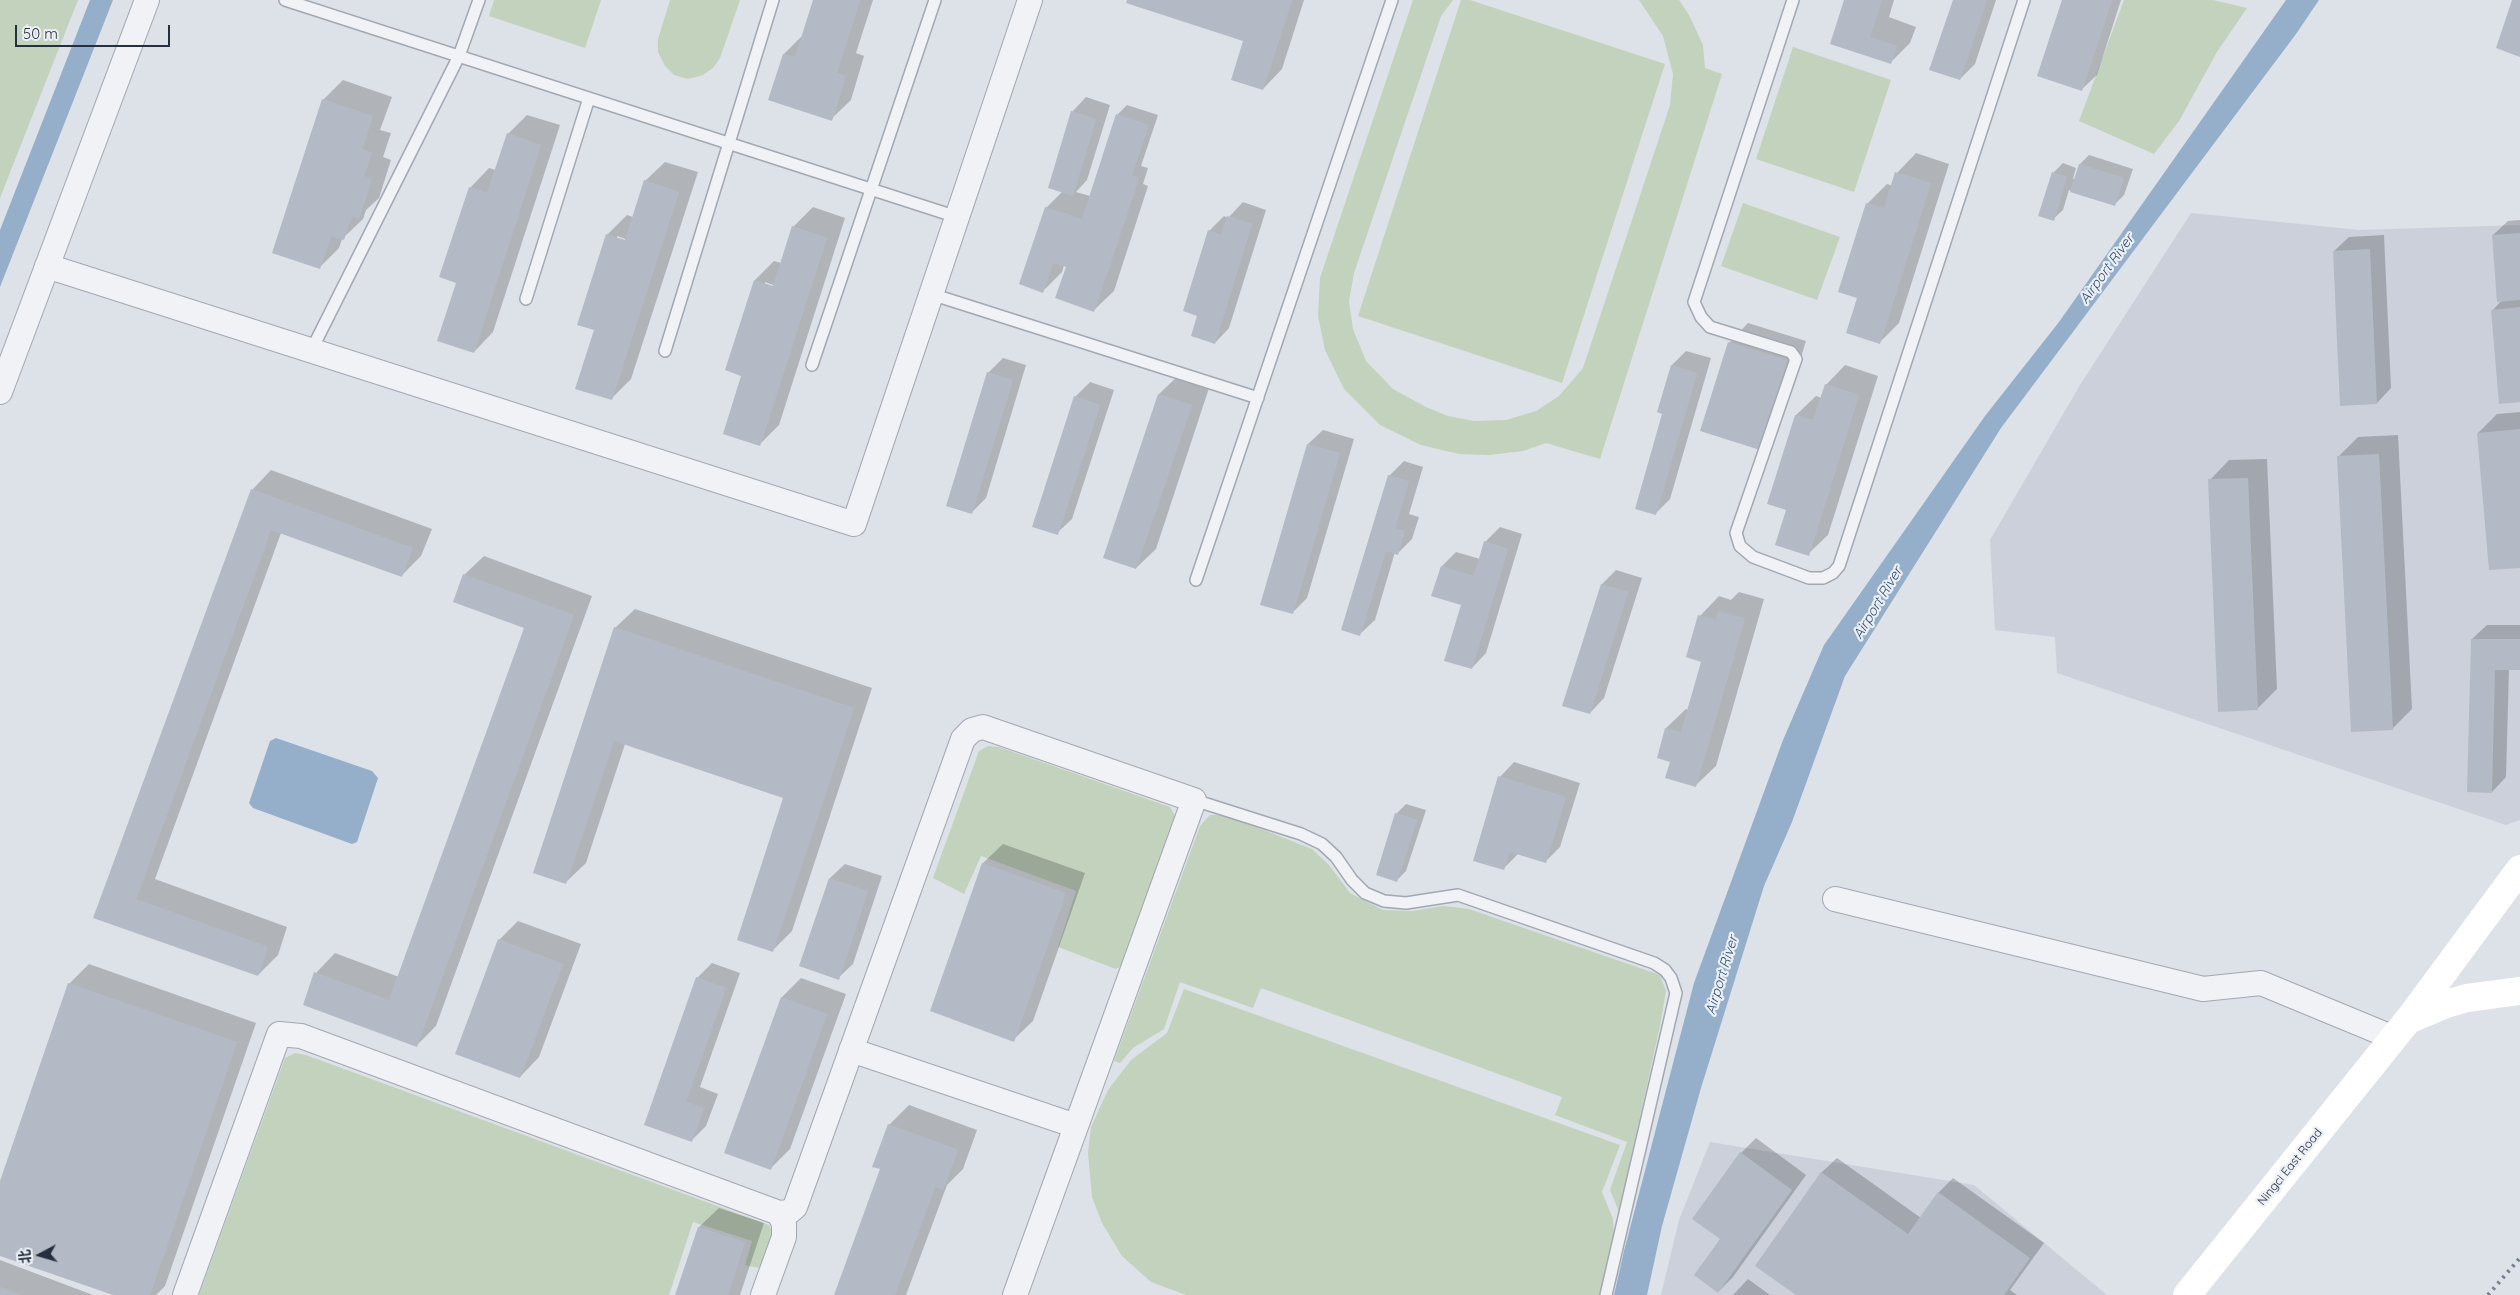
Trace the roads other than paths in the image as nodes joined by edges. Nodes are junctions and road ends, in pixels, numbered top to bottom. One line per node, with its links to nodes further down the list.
1 (146, 0): 15 (street)
2 (285, 0): 10 (lane)
3 (479, 0): 10 (lane)
4 (773, 0): 12 (lane)
5 (935, 0): 13 (lane)
6 (1030, 0): 14 (street)
7 (1392, 0): 22 (lane)
8 (1793, 0): 9 (lane)
9 (2024, 0)
10 (459, 56): 11 (lane); 18 (lane)
11 (588, 98): 12 (lane); 17 (lane)
12 (728, 143): 13 (lane); 19 (lane)
13 (872, 190): 14 (lane); 20 (lane)
14 (957, 217): 16 (street)
15 (47, 266): 18 (street); 21 (street)
16 (931, 294): 18 (street); 22 (lane)
17 (526, 299)
18 (311, 351)
19 (665, 351)
20 (812, 365)
21 (0, 392)
22 (1258, 398): 23 (lane)
23 (1196, 580)
24 (1194, 800): 29 (street); 30 (street); 35 (lane)
25 (2520, 870): 28 (main road, Ningci East Road)
26 (1835, 899): 28 (street)
27 (2520, 991): 28 (main road)
28 (2401, 1029): 36 (main road, Ningci East Road)
29 (851, 1050): 30 (street); 31 (street)
30 (1076, 1126): 34 (street)
31 (779, 1213): 32 (street); 33 (street)
32 (184, 1295)
33 (763, 1295)
34 (1015, 1295)
35 (1606, 1295)
36 (2187, 1295)

